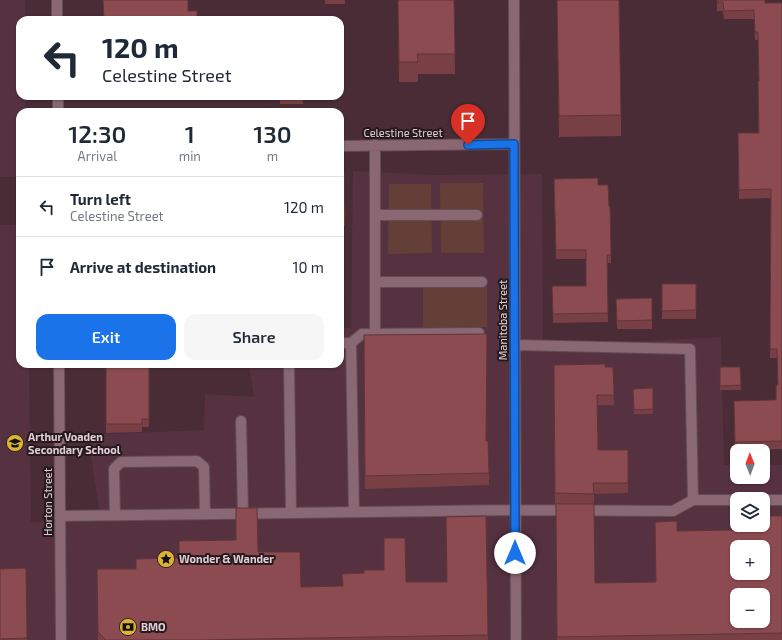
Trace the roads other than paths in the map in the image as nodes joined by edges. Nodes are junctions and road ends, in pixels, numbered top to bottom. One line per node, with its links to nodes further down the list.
1 (57, 0): 3 (street)
2 (514, 0): 4 (street, Manitoba Street)
3 (57, 16)
4 (514, 144): 5 (street, Celestine Street); 15 (street, Manitoba Street)
5 (375, 145): 6 (street, Celestine Street); 7 (street)
6 (344, 146)
7 (375, 215): 8 (street); 9 (street)
8 (478, 215)
9 (375, 282): 10 (street); 11 (street)
10 (482, 282)
11 (375, 333): 12 (street); 14 (street)
12 (479, 333)
13 (344, 343): 14 (street)
14 (351, 343): 24 (street)
15 (515, 345): 19 (street); 23 (street, Manitoba Street)
16 (59, 368): 29 (street, Horton Street)
17 (289, 368): 26 (street)
18 (241, 421): 25 (street)
19 (693, 500): 20 (street); 23 (street)
20 (730, 500)
21 (770, 500): 22 (street)
22 (782, 500)
23 (515, 510): 24 (street); 31 (street, Manitoba Street)
24 (354, 512): 26 (street)
25 (242, 513): 26 (street); 27 (street)
26 (291, 513)
27 (205, 514): 28 (street); 28 (street)
28 (114, 515): 29 (street)
29 (60, 516): 30 (street, Horton Street)
30 (61, 640)
31 (516, 640)

